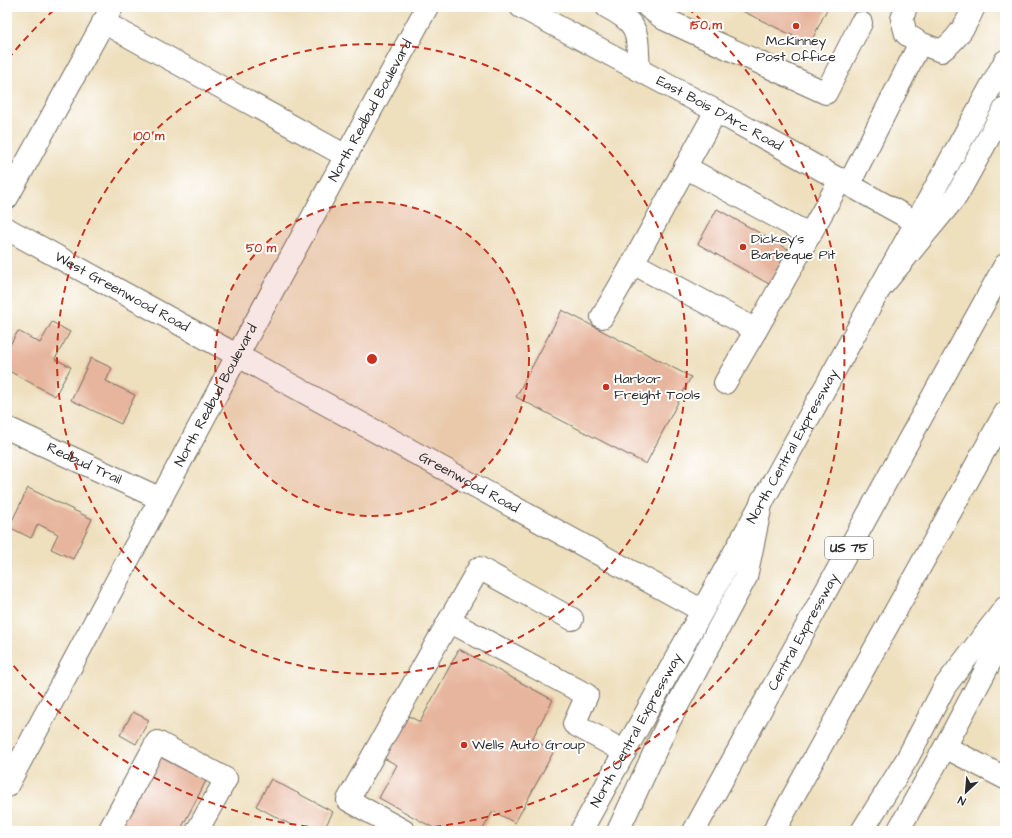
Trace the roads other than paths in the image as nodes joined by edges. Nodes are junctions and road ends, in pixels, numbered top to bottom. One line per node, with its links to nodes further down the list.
1 (427, 7): 14 (main road, North Redbud Boulevard)
2 (607, 7): 11 (main road)
3 (648, 7): 8 (main road)
4 (906, 7): 9 (main road)
5 (974, 7): 9 (main road)
6 (526, 8): 11 (main road, East Bois D'Arc Road)
7 (108, 15): 14 (main road); 17 (main road)
8 (861, 23)
9 (920, 43): 16 (main road)
10 (1005, 61): 18 (main road, North Central Expressway)
11 (639, 70): 13 (main road, East Bois D'Arc Road)
12 (1005, 108): 23 (main road)
13 (716, 111): 15 (main road); 16 (main road, East Bois D'Arc Road)
14 (346, 156): 26 (main road, North Redbud Boulevard)
15 (685, 167): 20 (main road); 21 (main road)
16 (845, 182): 18 (main road, East Bois D'Arc Road); 20 (main road)
17 (7, 198)
18 (916, 222): 23 (main road, North Central Expressway)
19 (7, 229): 26 (main road, West Greenwood Road)
20 (810, 235): 25 (main road)
21 (633, 263): 24 (main road); 25 (main road)
22 (1005, 265): 46 (main road, Central Expressway / US 75)
23 (878, 291): 31 (main road, North Central Expressway)
24 (602, 317)
25 (756, 330): 27 (main road)
26 (237, 356): 30 (main road, North Redbud Boulevard); 33 (main road, Greenwood Road)
27 (725, 383)
28 (1005, 413): 47 (main road)
29 (7, 428): 30 (main road, Redbud Trail)
30 (161, 500): 40 (main road, North Redbud Boulevard)
31 (762, 500): 33 (main road, North Central Expressway); 45 (main road)
32 (1005, 608): 48 (main road)
33 (701, 610): 38 (main road, North Central Expressway)
34 (572, 618): 35 (main road)
35 (449, 622): 38 (main road); 43 (main road)
36 (1005, 634): 37 (main road)
37 (945, 747): 39 (main road); 49 (main road)
38 (625, 752): 44 (main road, North Central Expressway)
39 (1005, 778)
40 (7, 786)
41 (109, 831): 42 (main road)
42 (198, 831)
43 (404, 831)
44 (581, 831)
45 (618, 831)
46 (694, 831)
47 (774, 831)
48 (862, 831)
49 (898, 831)

